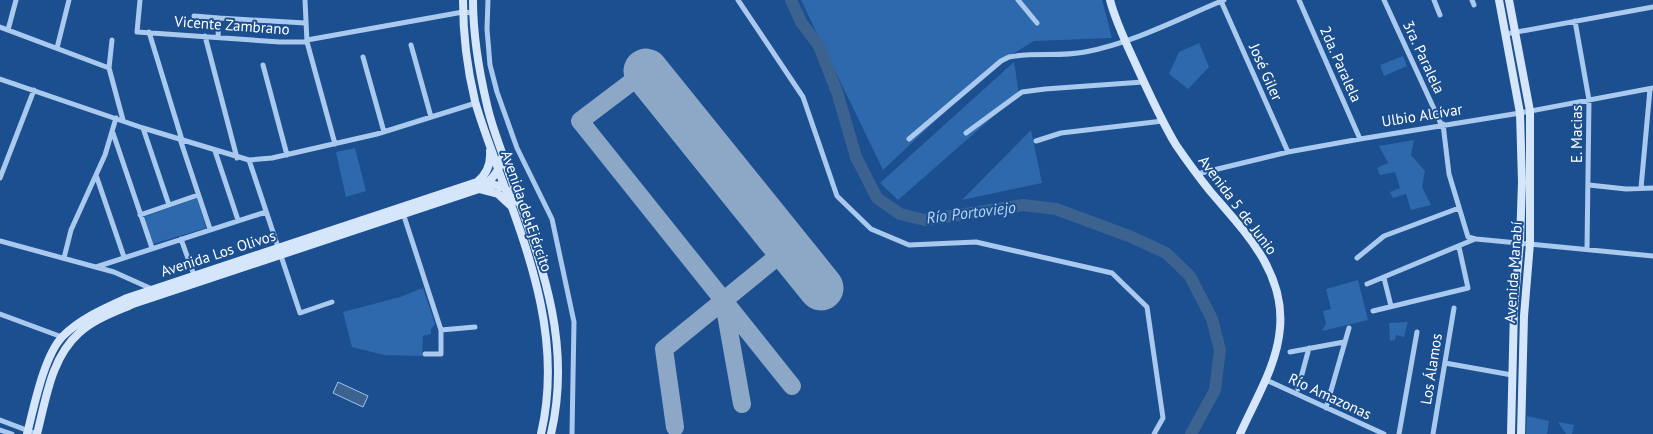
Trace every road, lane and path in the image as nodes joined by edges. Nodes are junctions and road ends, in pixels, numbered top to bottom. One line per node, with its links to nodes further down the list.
1 (16, 0): 27 (street)
2 (69, 0): 37 (street)
3 (140, 0): 28 (street)
4 (305, 0): 24 (street)
5 (463, 0): 18 (main road, Avenida del Ejército)
6 (473, 0): 19 (main road, Avenida del Ejército)
7 (488, 0): 133 (street)
8 (738, 0): 134 (street)
9 (1018, 0): 25 (street)
10 (1110, 0): 35 (main road, Avenida 5 de Junio)
11 (1299, 0): 59 (street, 2da. Paralela)
12 (1384, 0): 53 (street, 3ra. Paralela)
13 (1434, 0): 20 (street)
14 (1499, 0): 30 (main road, Avenida Manabí)
15 (1509, 0): 29 (main road, Avenida Manabí)
16 (1222, 1): 35 (street); 65 (street, José Giler)
17 (1653, 7): 23 (street)
18 (463, 12): 19 (street, Vicente Zambrano); 34 (street, Vicente Zambrano); 46 (main road, Avenida del Ejército)
19 (473, 13): 66 (main road, Avenida del Ejército)
20 (1440, 15)
21 (194, 16): 22 (street)
22 (219, 18): 24 (street); 32 (street)
23 (1575, 21): 29 (street); 45 (street, E. Macias)
24 (305, 23): 34 (street)
25 (1037, 23)
26 (0, 27): 27 (street)
27 (8, 30): 37 (street)
28 (149, 32): 31 (street, Vicente Zambrano); 60 (street)
29 (1515, 32): 30 (street); 47 (main road, Avenida Manabí)
30 (1506, 34): 48 (main road, Avenida Manabí)
31 (206, 36): 32 (street, Vicente Zambrano); 68 (street)
32 (218, 37): 34 (street, Vicente Zambrano)
33 (112, 40): 40 (street)
34 (307, 41): 63 (street)
35 (1125, 41): 42 (main road, Avenida 5 de Junio); 58 (street)
36 (410, 45): 49 (street)
37 (57, 48): 40 (street)
38 (363, 57): 56 (street)
39 (263, 65): 67 (street)
40 (109, 68): 51 (street)
41 (0, 79): 44 (street)
42 (1143, 82): 52 (main road, Avenida 5 de Junio); 57 (street)
43 (1651, 88): 45 (street, Ulbio Alcívar); 78 (street)
44 (34, 90): 50 (street); 73 (street)
45 (1589, 100): 47 (street, Ulbio Alcívar); 76 (street, E. Macias)
46 (476, 103): 49 (street); 62 (main road, Avenida del Ejército)
47 (1530, 111): 48 (street, Ulbio Alcívar); 93 (main road, Avenida Manabí)
48 (1520, 113): 53 (street, Ulbio Alcívar); 92 (main road, Avenida Manabí)
49 (431, 117): 56 (street)
50 (116, 118): 51 (street); 55 (street)
51 (123, 120): 54 (street)
52 (1163, 121): 61 (street); 71 (main road, Avenida 5 de Junio)
53 (1442, 124): 59 (street, Ulbio Alcívar); 83 (street, 3ra. Paralela)
54 (143, 128): 60 (street); 81 (street)
55 (112, 132): 72 (street); 86 (street)
56 (384, 132): 63 (street)
57 (966, 134)
58 (910, 139)
59 (1360, 139): 65 (street, Ulbio Alcívar)
60 (181, 140): 64 (street); 80 (street)
61 (1036, 140)
62 (489, 141): 70 (main road, Avenida del Ejército); 75 (main road)
63 (335, 144): 67 (street)
64 (215, 150): 68 (street); 87 (street)
65 (1288, 152): 71 (street, Ulbio Alcívar)
66 (503, 154): 70 (main road); 82 (main road, Avenida del Ejército)
67 (287, 155): 69 (street)
68 (237, 158): 69 (street)
69 (249, 160): 85 (street)
70 (499, 170): 74 (main road); 77 (main road, Avenida del Ejército)
71 (1197, 174): 123 (main road, Avenida 5 de Junio)
72 (96, 175): 99 (street); 100 (street)
73 (0, 178)
74 (489, 183): 75 (main road, Avenida Los Olivos); 77 (main road, Avenida Los Olivos)
75 (478, 185): 82 (main road); 84 (main road, Avenida Los Olivos)
76 (1588, 185): 78 (street); 96 (street, E. Macias)
77 (505, 187): 82 (main road)
78 (1641, 188): 79 (street)
79 (1653, 188)
80 (198, 195): 81 (street); 88 (street)
81 (169, 205): 86 (street)
82 (517, 206): 131 (main road, Avenida del Ejército); 132 (main road, Avenida del Ejército)
83 (1458, 208): 90 (street, 3ra. Paralela); 101 (street)
84 (403, 211): 97 (main road, Avenida Los Olivos); 114 (street)
85 (266, 212): 87 (street); 97 (street)
86 (140, 215): 95 (street)
87 (238, 220): 88 (street)
88 (210, 230): 89 (street)
89 (182, 239): 95 (street); 103 (street)
90 (1476, 239): 92 (street); 94 (street)
91 (0, 241): 100 (street)
92 (1520, 242): 93 (street); 122 (main road, Avenida Manabí)
93 (1530, 244): 96 (street); 140 (main road, Avenida Manabí)
94 (1459, 247): 104 (street); 108 (street)
95 (152, 248): 99 (street)
96 (1587, 249): 98 (street)
97 (279, 251): 103 (main road, Avenida Los Olivos); 107 (street); 130 (main road, Avenida Los Olivos)
98 (1653, 256)
99 (124, 257): 102 (street)
100 (64, 258): 102 (street)
101 (1357, 258)
102 (96, 267): 106 (street)
103 (194, 275): 106 (main road, Avenida Los Olivos)
104 (1384, 278): 105 (street); 108 (street)
105 (1366, 284)
106 (152, 289): 116 (main road, Avenida Los Olivos)
107 (332, 302)
108 (1390, 306): 110 (street)
109 (1454, 308): 121 (street, Los Álamos)
110 (1373, 311)
111 (0, 314): 116 (street)
112 (475, 327): 114 (street)
113 (1349, 328): 117 (street)
114 (441, 330): 120 (street)
115 (1417, 332): 137 (street)
116 (62, 337): 128 (main road, Avenida Los Olivos)
117 (1344, 342): 118 (street); 125 (street)
118 (1309, 348): 119 (street); 124 (street)
119 (1290, 352)
120 (425, 354)
121 (1445, 363): 122 (street); 138 (street, Los Álamos)
122 (1512, 375): 139 (main road, Avenida Manabí)
123 (1266, 380): 125 (street, Río Amazonas); 135 (main road, Avenida 5 de Junio)
124 (1298, 389)
125 (1326, 408): 136 (street, Río Amazonas)
126 (0, 420): 128 (street)
127 (0, 430): 129 (street)
128 (28, 432): 130 (street)
129 (12, 434)
130 (37, 434)
131 (541, 434)
132 (552, 434)
133 (572, 434)
134 (1154, 434)
135 (1240, 434)
136 (1384, 434)
137 (1399, 434)
138 (1433, 434)
139 (1511, 434)
140 (1521, 434)

